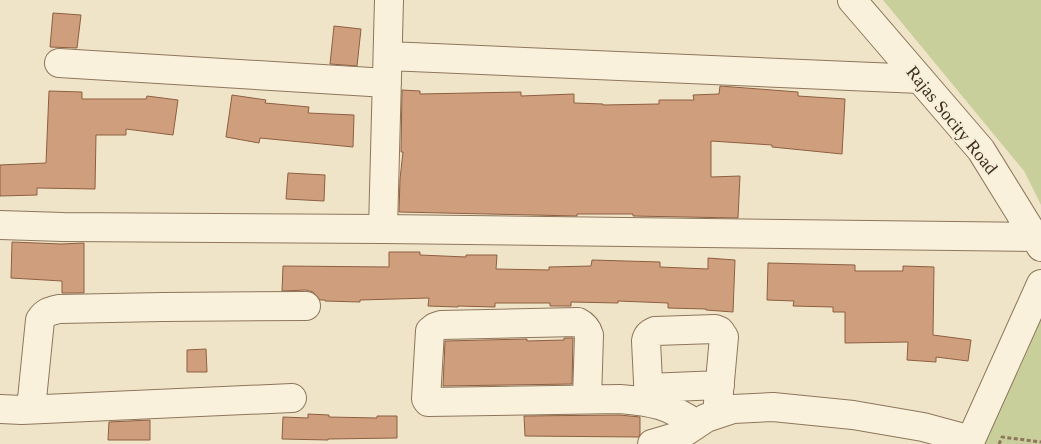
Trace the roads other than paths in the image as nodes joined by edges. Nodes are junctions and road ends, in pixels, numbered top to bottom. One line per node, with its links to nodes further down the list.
1 (389, 0): 4 (street)
2 (852, 0): 5 (street, Rajas Socity Road)
3 (58, 63): 4 (street)
4 (387, 69): 5 (street); 7 (street)
5 (920, 79): 8 (street, Rajas Socity Road)
6 (0, 225): 7 (street)
7 (384, 229): 8 (street)
8 (1038, 242)
9 (1041, 284): 18 (street)
10 (306, 306): 16 (street)
11 (720, 385): 12 (street); 12 (street); 17 (street)
12 (648, 395): 14 (street); 17 (street)
13 (292, 398): 16 (street)
14 (588, 399): 14 (street)
15 (0, 409): 16 (street)
16 (31, 409)
17 (707, 419): 18 (street); 19 (street)
18 (970, 442)
19 (652, 444)

